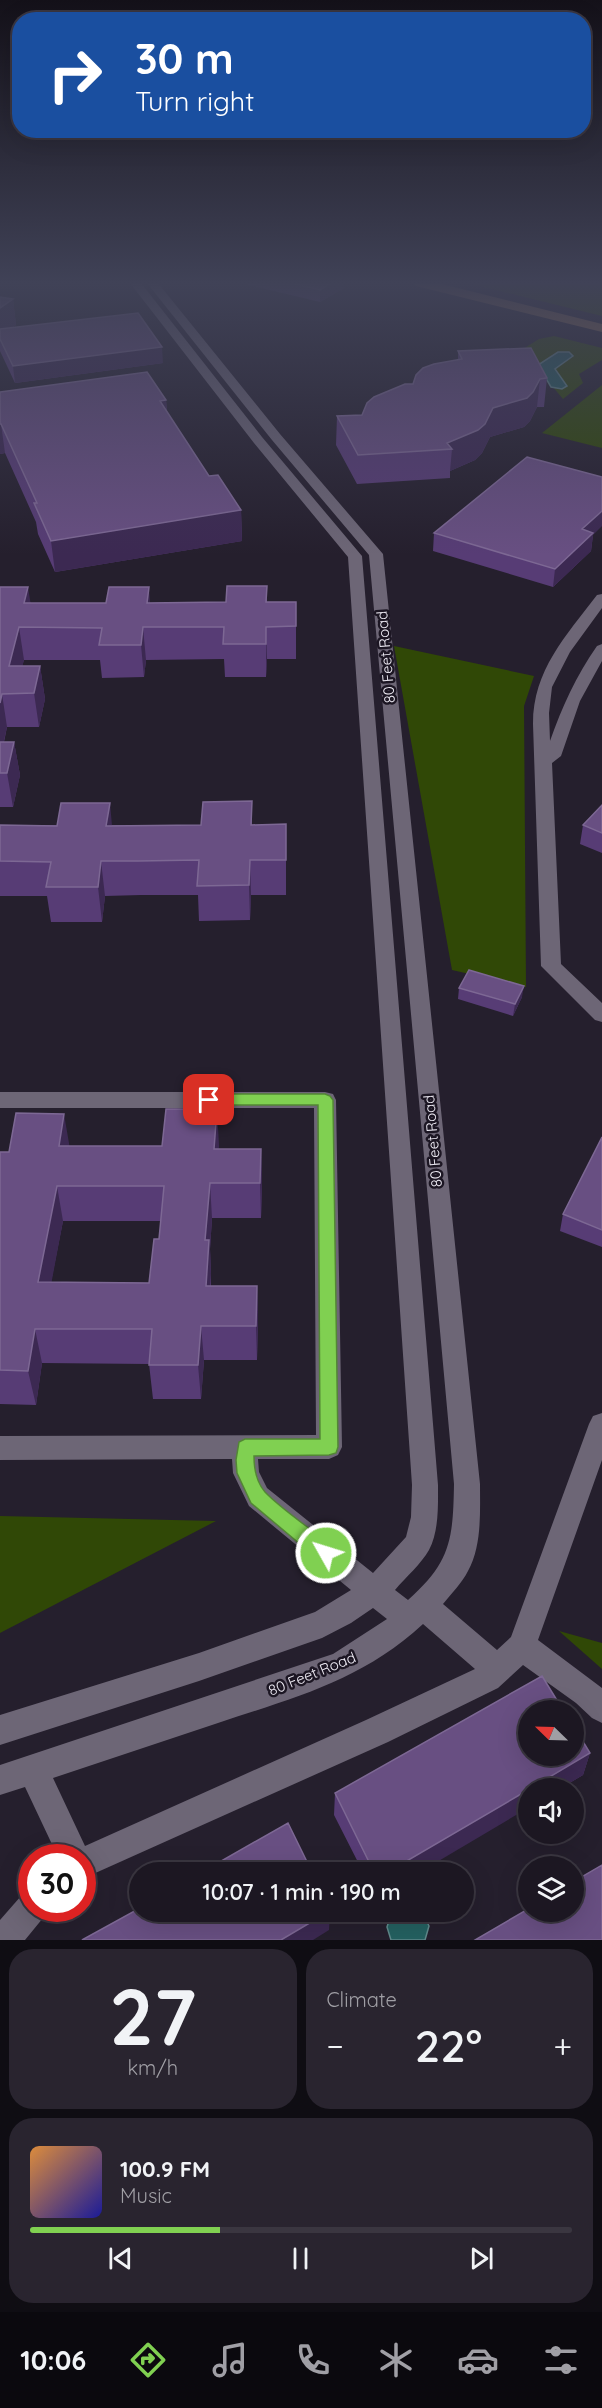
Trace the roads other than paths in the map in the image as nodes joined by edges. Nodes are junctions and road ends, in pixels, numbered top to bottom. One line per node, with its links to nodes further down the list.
1 (206, 374): 11 (street, 80 Feet Road)
2 (225, 374): 12 (street, 80 Feet Road)
3 (602, 598): 5 (street)
4 (602, 649): 5 (street)
5 (544, 761): 6 (street)
6 (602, 1015)
7 (0, 1100): 10 (street)
8 (602, 1424): 13 (street)
9 (0, 1448): 10 (street)
10 (245, 1448): 11 (street)
11 (373, 1591): 12 (street); 16 (street, 80 Feet Road)
12 (416, 1613): 14 (street); 17 (street, 80 Feet Road)
13 (522, 1646): 14 (street); 15 (street)
14 (497, 1669): 20 (street)
15 (602, 1708)
16 (0, 1730)
17 (33, 1770): 18 (street, 80 Feet Road); 19 (street)
18 (0, 1780)
19 (68, 1844)
20 (96, 1857)
21 (19, 1922): 22 (street)
22 (4, 1940)

